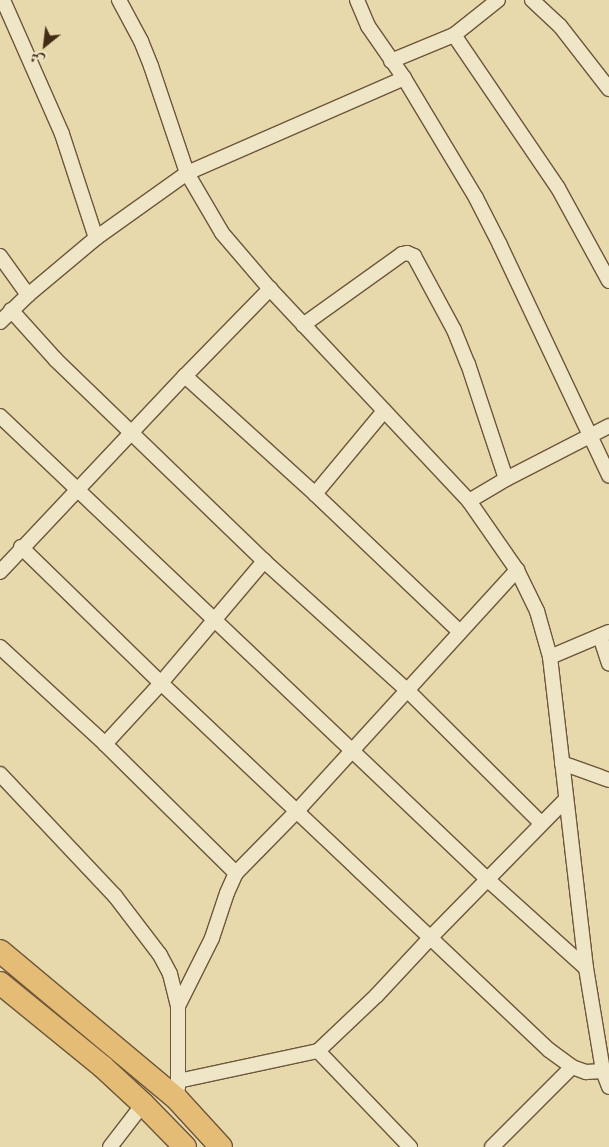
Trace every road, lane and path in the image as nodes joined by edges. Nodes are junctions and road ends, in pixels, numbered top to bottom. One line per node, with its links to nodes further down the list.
1 (3, 0): 11 (street)
2 (119, 0): 10 (street)
3 (357, 0): 7 (street)
4 (498, 0): 6 (street)
5 (532, 0): 9 (street)
6 (454, 35): 7 (street); 13 (street)
7 (391, 61): 8 (street)
8 (404, 78): 10 (street); 24 (street)
9 (609, 89)
10 (186, 173): 11 (street); 14 (street)
11 (96, 238): 15 (street)
12 (0, 256): 15 (street)
13 (609, 281)
14 (270, 289): 18 (street); 19 (street)
15 (28, 295): 16 (street)
16 (11, 310): 17 (street); 23 (street)
17 (0, 322)
18 (303, 325): 20 (street); 26 (street)
19 (184, 376): 23 (street); 28 (street)
20 (384, 411): 28 (street); 29 (street)
21 (0, 416): 27 (street)
22 (609, 426): 24 (street)
23 (133, 432): 27 (street); 31 (street)
24 (591, 436): 25 (street); 26 (street)
25 (609, 476)
26 (506, 478): 29 (street)
27 (77, 490): 30 (street); 34 (street)
28 (315, 494): 35 (street)
29 (469, 501): 32 (street)
30 (21, 546): 33 (street); 40 (street)
31 (264, 561): 34 (street); 41 (street)
32 (517, 570): 35 (street); 38 (street)
33 (0, 572)
34 (215, 621): 40 (street); 43 (street)
35 (460, 632): 41 (street)
36 (605, 634): 38 (street); 39 (street)
37 (0, 647): 42 (street)
38 (550, 657): 44 (street)
39 (609, 664)
40 (161, 683): 42 (street); 48 (street)
41 (407, 690): 43 (street); 49 (street)
42 (105, 744): 50 (street)
43 (352, 751): 48 (street); 51 (street)
44 (562, 763): 46 (street); 47 (street)
45 (0, 774): 56 (street)
46 (609, 780)
47 (565, 800): 49 (street); 54 (street)
48 (296, 812): 50 (street); 52 (street)
49 (541, 823): 51 (street)
50 (236, 873): 56 (street)
51 (487, 879): 52 (street); 54 (street)
52 (431, 937): 57 (street); 58 (street)
53 (0, 951): 61 (main road)
54 (586, 968): 59 (street)
55 (0, 983): 62 (main road)
56 (178, 1006): 61 (street)
57 (318, 1051): 61 (street); 66 (street)
58 (572, 1067): 59 (street); 67 (street)
59 (603, 1071): 60 (street)
60 (609, 1087)
61 (178, 1090): 65 (main road)
62 (143, 1104): 63 (street); 64 (main road)
63 (110, 1147)
64 (185, 1147)
65 (221, 1147)
66 (410, 1147)
67 (492, 1147)

